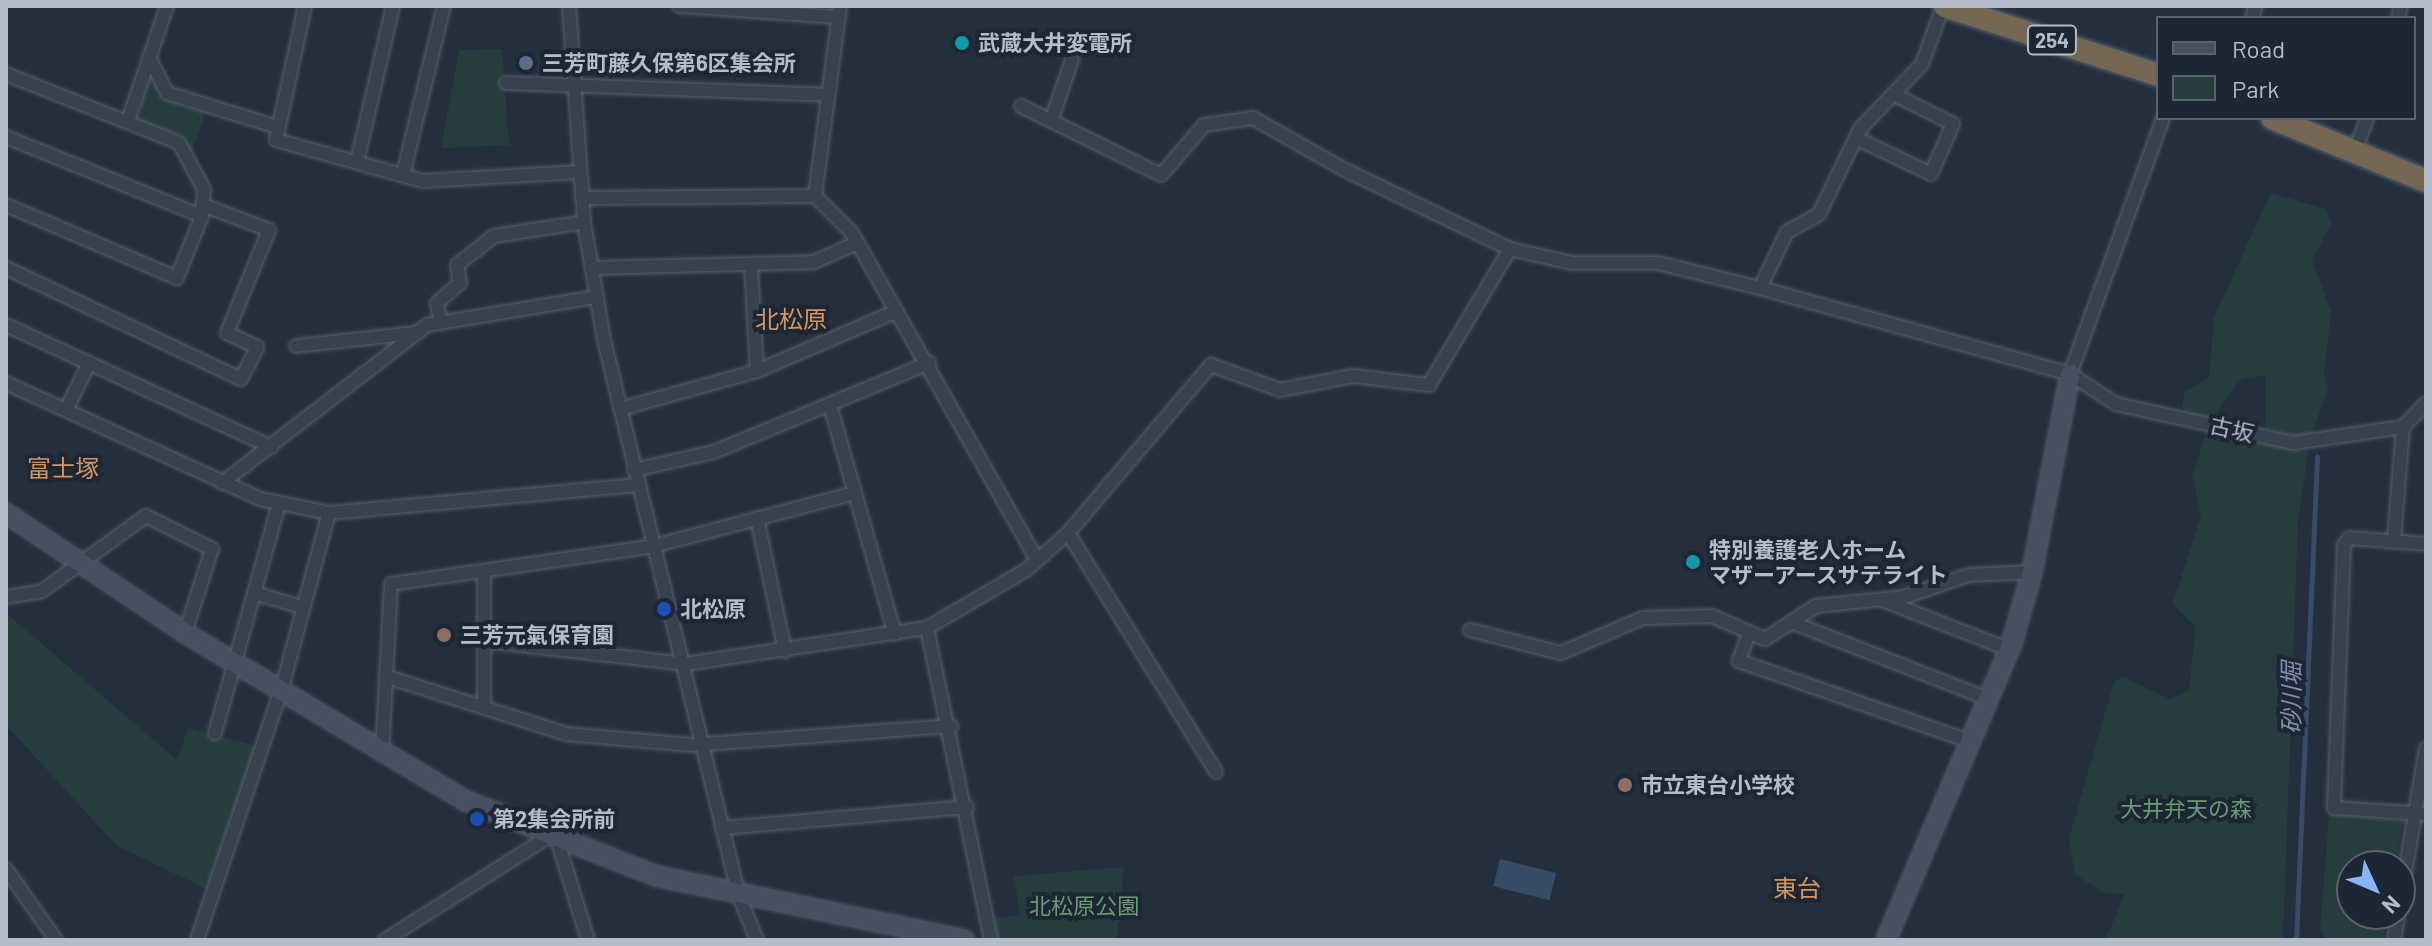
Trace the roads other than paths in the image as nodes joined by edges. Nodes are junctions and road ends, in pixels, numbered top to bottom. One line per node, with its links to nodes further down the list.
1 (167, 6): 9 (street)
2 (305, 6): 23 (street)
3 (393, 6): 27 (street)
4 (444, 6): 29 (street)
5 (569, 6): 14 (street)
6 (679, 6): 8 (street)
7 (1944, 6): 12 (highway, 254); 15 (street)
8 (839, 12): 16 (street)
9 (149, 57): 21 (street); 23 (street)
10 (1072, 60): 22 (street)
11 (6, 74): 21 (street)
12 (2156, 74)
13 (506, 83): 14 (street)
14 (571, 86): 16 (street); 28 (street)
15 (1893, 94): 25 (street); 25 (street)
16 (828, 95): 31 (street)
17 (1021, 106): 22 (street)
18 (2162, 120): 51 (street)
19 (2277, 120): 26 (highway)
20 (2366, 120): 26 (street)
21 (128, 121): 34 (street)
22 (1051, 121): 37 (street, 古坂)
23 (274, 126): 27 (street)
24 (6, 137): 34 (street)
25 (1856, 138): 41 (street)
26 (2355, 150): 30 (highway)
27 (357, 162): 29 (street)
28 (580, 172): 29 (street); 32 (street)
29 (403, 175)
30 (2426, 181)
31 (815, 196): 32 (street); 36 (street)
32 (582, 198): 35 (street)
33 (6, 205): 34 (street)
34 (202, 211): 39 (street)
35 (584, 222): 40 (street); 44 (street)
36 (857, 243): 38 (street); 43 (street)
37 (1510, 249): 41 (street, 古坂); 67 (street)
38 (751, 266): 40 (street); 50 (street)
39 (6, 268)
40 (592, 268): 42 (street)
41 (1760, 288): 51 (street, 古坂)
42 (597, 297): 44 (street); 55 (street)
43 (897, 311): 49 (street); 50 (street)
44 (440, 319): 46 (street)
45 (6, 325): 48 (street)
46 (416, 333): 47 (street); 58 (street)
47 (296, 346)
48 (89, 363): 56 (street); 58 (street)
49 (929, 363): 54 (street); 71 (street)
50 (757, 371): 55 (street)
51 (2070, 374): 57 (street, 古坂); 74 (street)
52 (6, 383): 56 (street)
53 (2426, 403): 57 (street)
54 (830, 405): 59 (street); 62 (street)
55 (620, 409): 59 (street)
56 (66, 410): 60 (street)
57 (2403, 427): 68 (street)
58 (271, 447): 60 (street)
59 (634, 470): 61 (street)
60 (222, 483): 63 (street)
61 (638, 485): 65 (street); 70 (street)
62 (854, 493): 66 (street); 83 (street)
63 (279, 504): 65 (street); 75 (street)
64 (6, 513): 72 (street)
65 (329, 513): 78 (street)
66 (757, 518): 70 (street); 87 (street)
67 (1068, 533): 71 (street); 100 (street)
68 (2394, 539): 69 (street); 102 (street)
69 (2426, 544)
70 (654, 546): 73 (street); 89 (street)
71 (1037, 560): 80 (street)
72 (86, 562): 76 (street); 82 (street); 82 (street)
73 (484, 572): 85 (street); 90 (street)
74 (2032, 572): 77 (street); 86 (street)
75 (254, 593): 78 (street); 88 (street)
76 (6, 597)
77 (1878, 599): 79 (street); 86 (street)
78 (302, 607): 91 (street)
79 (1791, 622): 84 (street); 92 (street)
80 (927, 628): 83 (street); 94 (street)
81 (1470, 630): 84 (street)
82 (185, 633): 88 (street)
83 (895, 634): 87 (street)
84 (1748, 636): 96 (street)
85 (484, 641): 89 (street); 93 (street)
86 (2010, 650): 92 (street)
87 (785, 651): 89 (street)
88 (236, 662): 91 (street); 95 (street)
89 (685, 664): 97 (street)
90 (391, 678): 93 (street); 99 (street)
91 (282, 688): 99 (street); 109 (street)
92 (1989, 699): 96 (street)
93 (484, 707): 97 (street)
94 (951, 726): 97 (street); 101 (street)
95 (215, 733)
96 (1972, 742): 115 (street)
97 (705, 745): 103 (street)
98 (2426, 748): 102 (street)
99 (382, 755): 104 (street)
100 (1216, 772)
101 (967, 807): 103 (street); 114 (street)
102 (2420, 813): 105 (street)
103 (722, 828): 107 (street)
104 (553, 840): 107 (street); 110 (street); 111 (street)
105 (2412, 850)
106 (6, 869): 108 (street)
107 (739, 896): 112 (street); 113 (street)
108 (56, 940)
109 (197, 940)
110 (385, 940)
111 (588, 940)
112 (757, 940)
113 (964, 940)
114 (991, 940)
115 (1886, 940)

